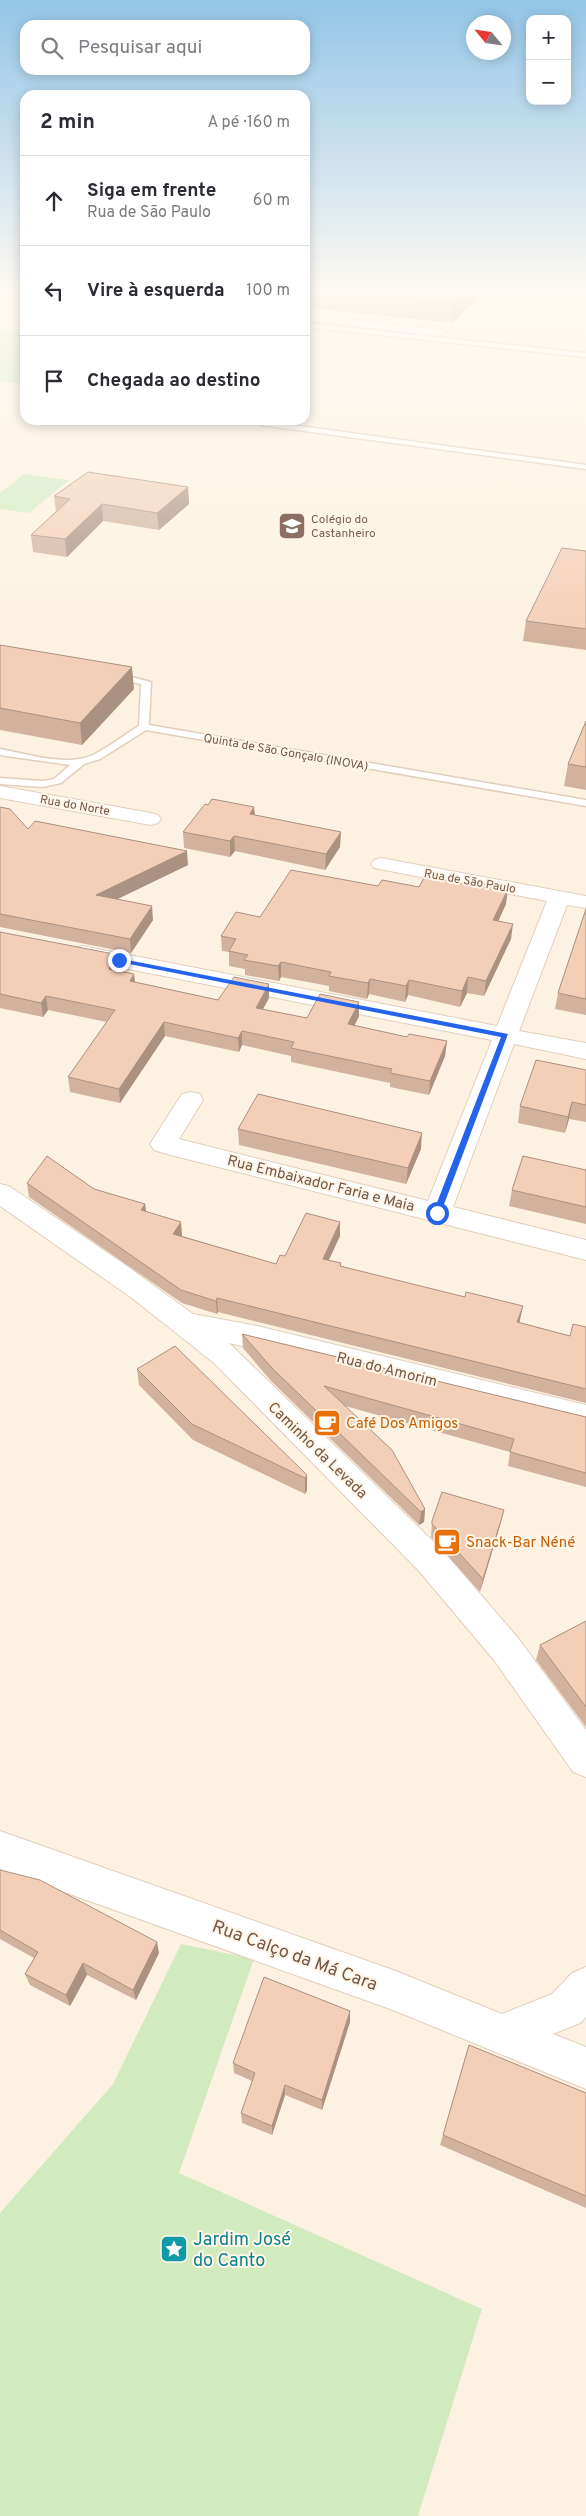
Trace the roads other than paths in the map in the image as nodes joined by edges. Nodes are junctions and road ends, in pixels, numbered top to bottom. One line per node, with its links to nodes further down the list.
1 (279, 425): 2 (lane)
2 (586, 467)
3 (107, 675): 4 (lane)
4 (144, 727): 6 (lane); 9 (lane, Quinta de São Gonçalo (INOVA))
5 (0, 752): 6 (lane)
6 (80, 762): 7 (lane)
7 (0, 781)
8 (0, 792): 10 (street, Rua do Norte)
9 (586, 803)
10 (151, 819)
11 (381, 864): 12 (street, Rua de São Paulo)
12 (559, 897): 13 (street, Rua de São Paulo); 15 (street)
13 (586, 902)
14 (64, 949): 15 (street)
15 (505, 1036): 16 (street); 19 (street)
16 (586, 1051)
17 (191, 1100): 19 (street, Rua Embaixador Faria e Maia)
18 (0, 1193): 21 (street, Caminho da Levada)
19 (437, 1213): 20 (street, Rua Embaixador Faria e Maia)
20 (586, 1250)
21 (187, 1323): 22 (street, Rua do Amorim); 23 (street, Caminho da Levada)
22 (586, 1417)
23 (586, 1760)
24 (0, 1850): 26 (street, Rua Calço da Má Cara)
25 (586, 1988): 26 (street)
26 (502, 2034): 27 (street, Rua Calço da Má Cara)
27 (586, 2068)

